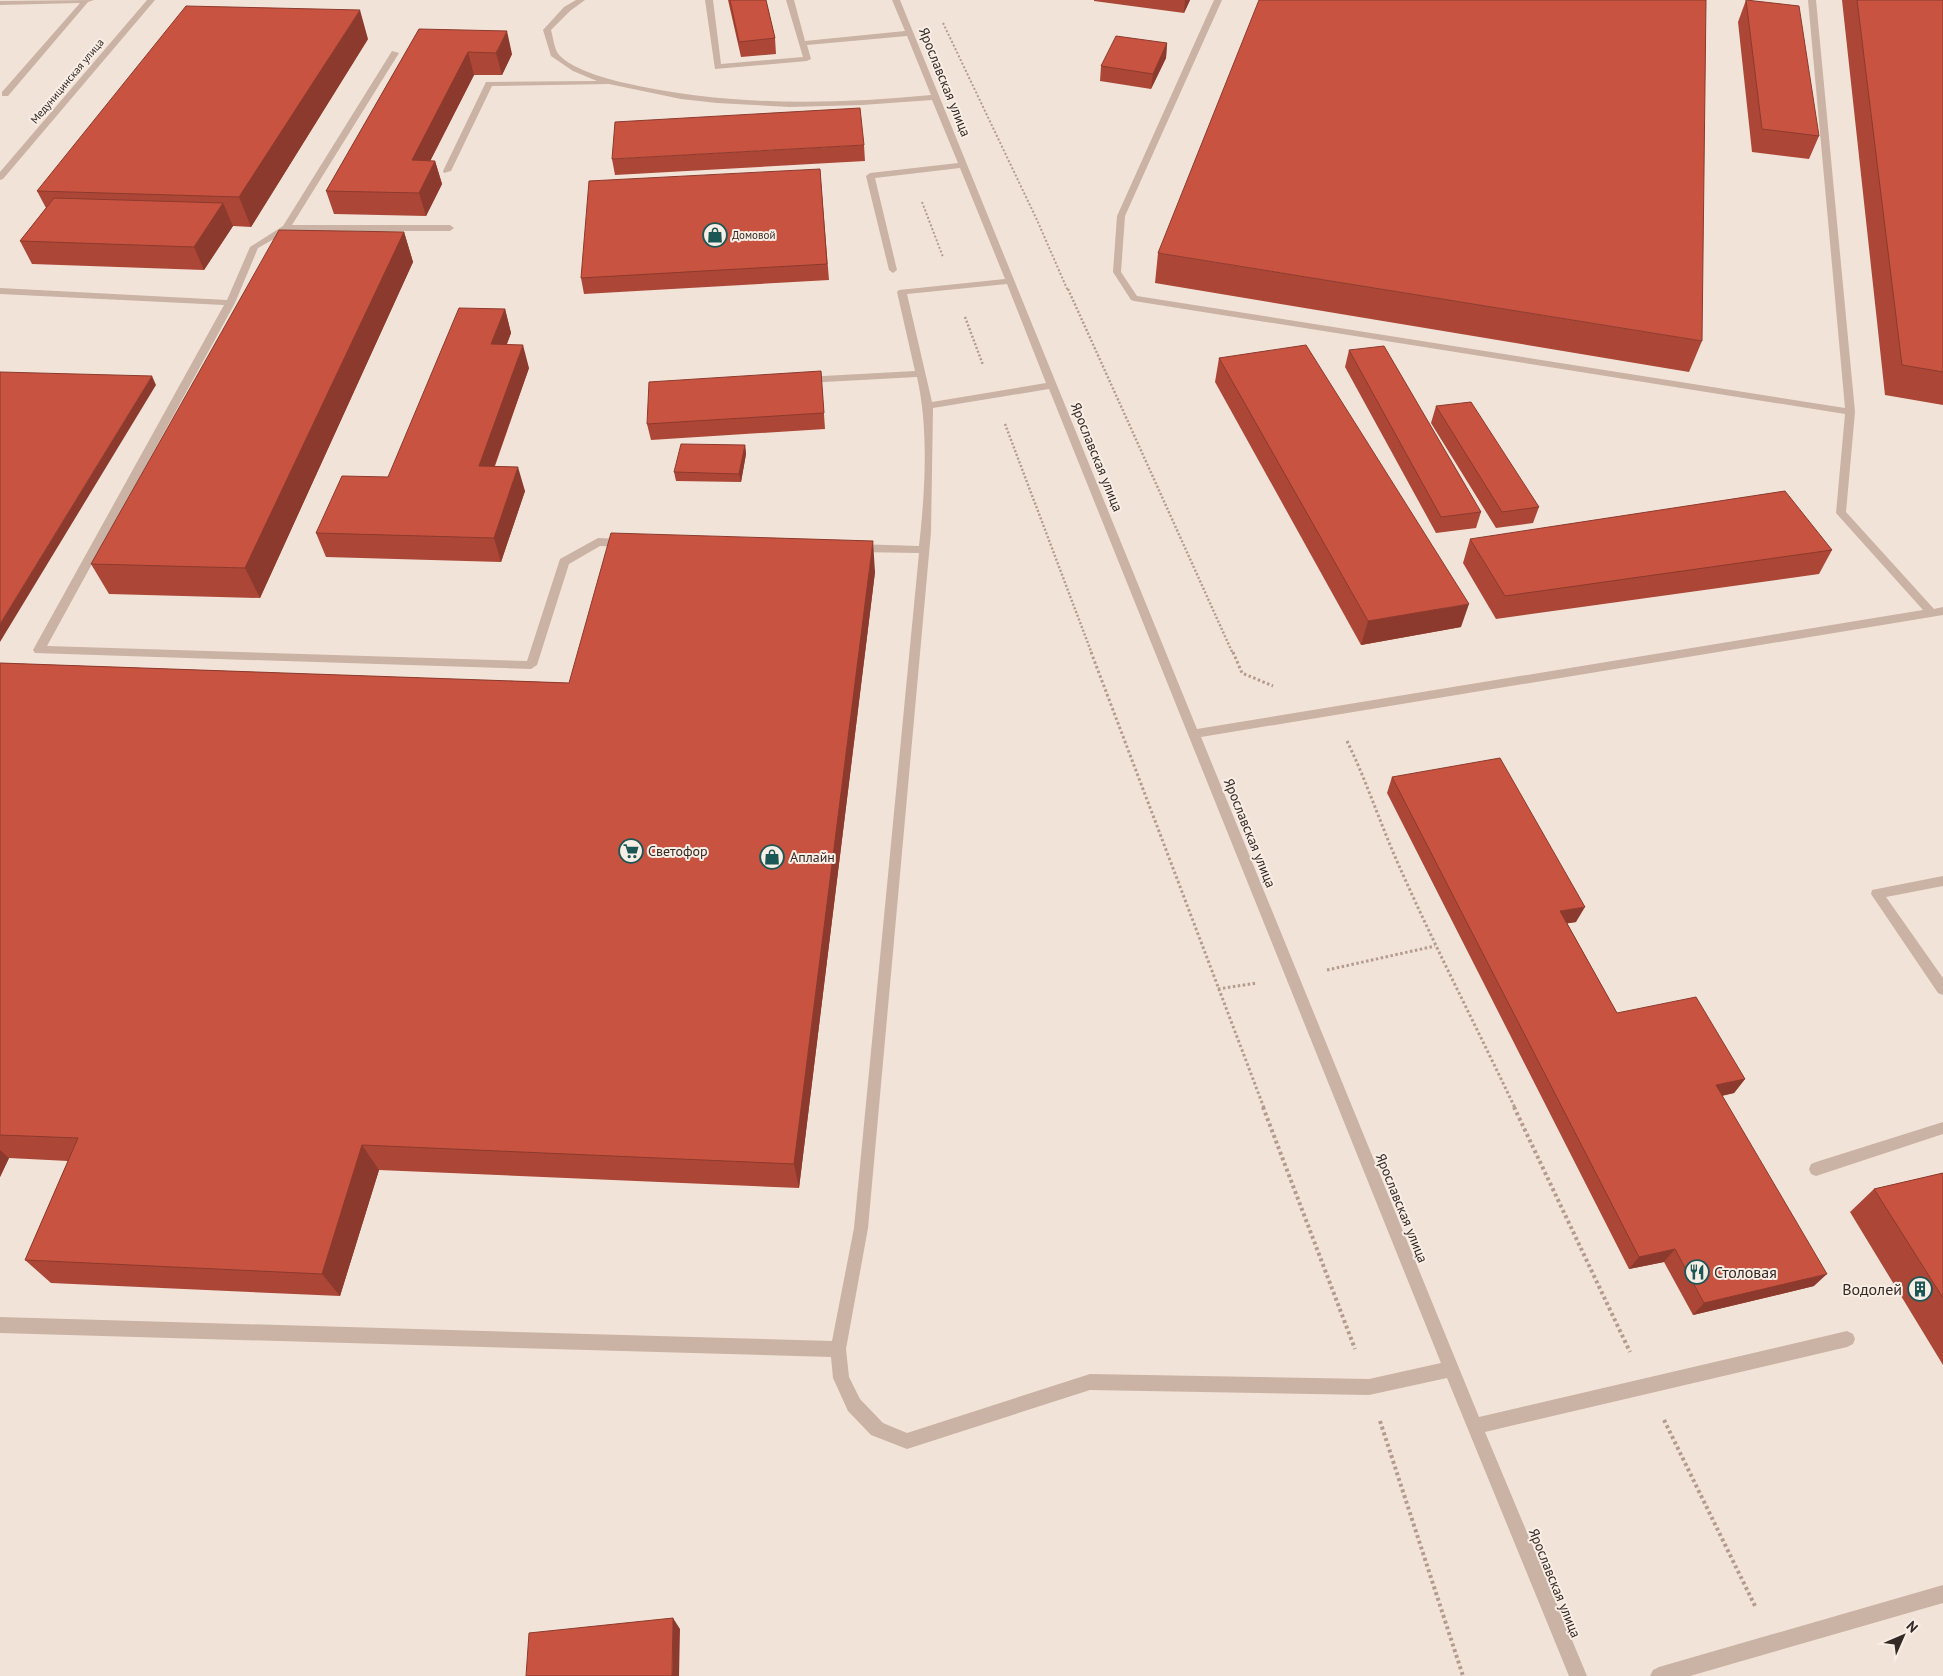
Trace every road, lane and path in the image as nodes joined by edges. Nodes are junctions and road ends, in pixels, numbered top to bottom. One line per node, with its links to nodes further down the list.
1 (86, 0): 2 (street); 10 (street); 16 (street)
2 (93, 0)
3 (151, 0): 21 (street, Медуницинская улица)
4 (581, 0): 15 (street)
5 (709, 0): 13 (street)
6 (790, 0): 13 (street)
7 (896, 0): 12 (street, Ярославская улица)
8 (1218, 0): 34 (street)
9 (1812, 0): 34 (street)
10 (0, 3)
11 (940, 17): 39 (path)
12 (910, 33): 13 (street); 17 (street, Ярославская улица)
13 (803, 43)
14 (395, 53): 22 (street)
15 (616, 83): 17 (street); 19 (street)
16 (2, 96)
17 (936, 97): 18 (street, Ярославская улица)
18 (963, 165): 20 (street); 25 (street, Ярославская улица)
19 (447, 171)
20 (911, 171): 24 (street); 26 (path)
21 (0, 177)
22 (286, 228): 23 (street); 28 (street)
23 (450, 228)
24 (893, 270)
25 (1010, 281): 26 (street); 31 (street, Ярославская улица)
26 (954, 287): 29 (street); 32 (path)
27 (0, 291): 28 (street)
28 (230, 303): 35 (street)
29 (920, 374): 30 (street); 33 (street)
30 (792, 381)
31 (1052, 385): 32 (street); 41 (street, Ярославская улица)
32 (994, 394): 33 (street); 51 (path)
33 (928, 406): 37 (street)
34 (1850, 412): 38 (street)
35 (638, 543)
36 (845, 548): 37 (street)
37 (924, 550): 48 (street)
38 (1937, 612): 40 (street)
39 (1276, 688)
40 (1331, 711): 41 (street); 50 (path)
41 (1194, 734): 49 (street, Ярославская улица)
42 (1943, 881): 43 (street)
43 (1943, 989)
44 (1943, 1128): 45 (street)
45 (1816, 1169)
46 (0, 1325): 48 (street)
47 (1847, 1338): 50 (street)
48 (838, 1349): 51 (street)
49 (1451, 1369): 51 (street); 52 (street, Ярославская улица)
50 (1647, 1386): 52 (street); 54 (path)
51 (1369, 1387): 55 (path)
52 (1474, 1426): 56 (street, Ярославская улица)
53 (1943, 1594): 54 (street)
54 (1773, 1643): 57 (street)
55 (1463, 1676)
56 (1578, 1676)
57 (1659, 1676)

